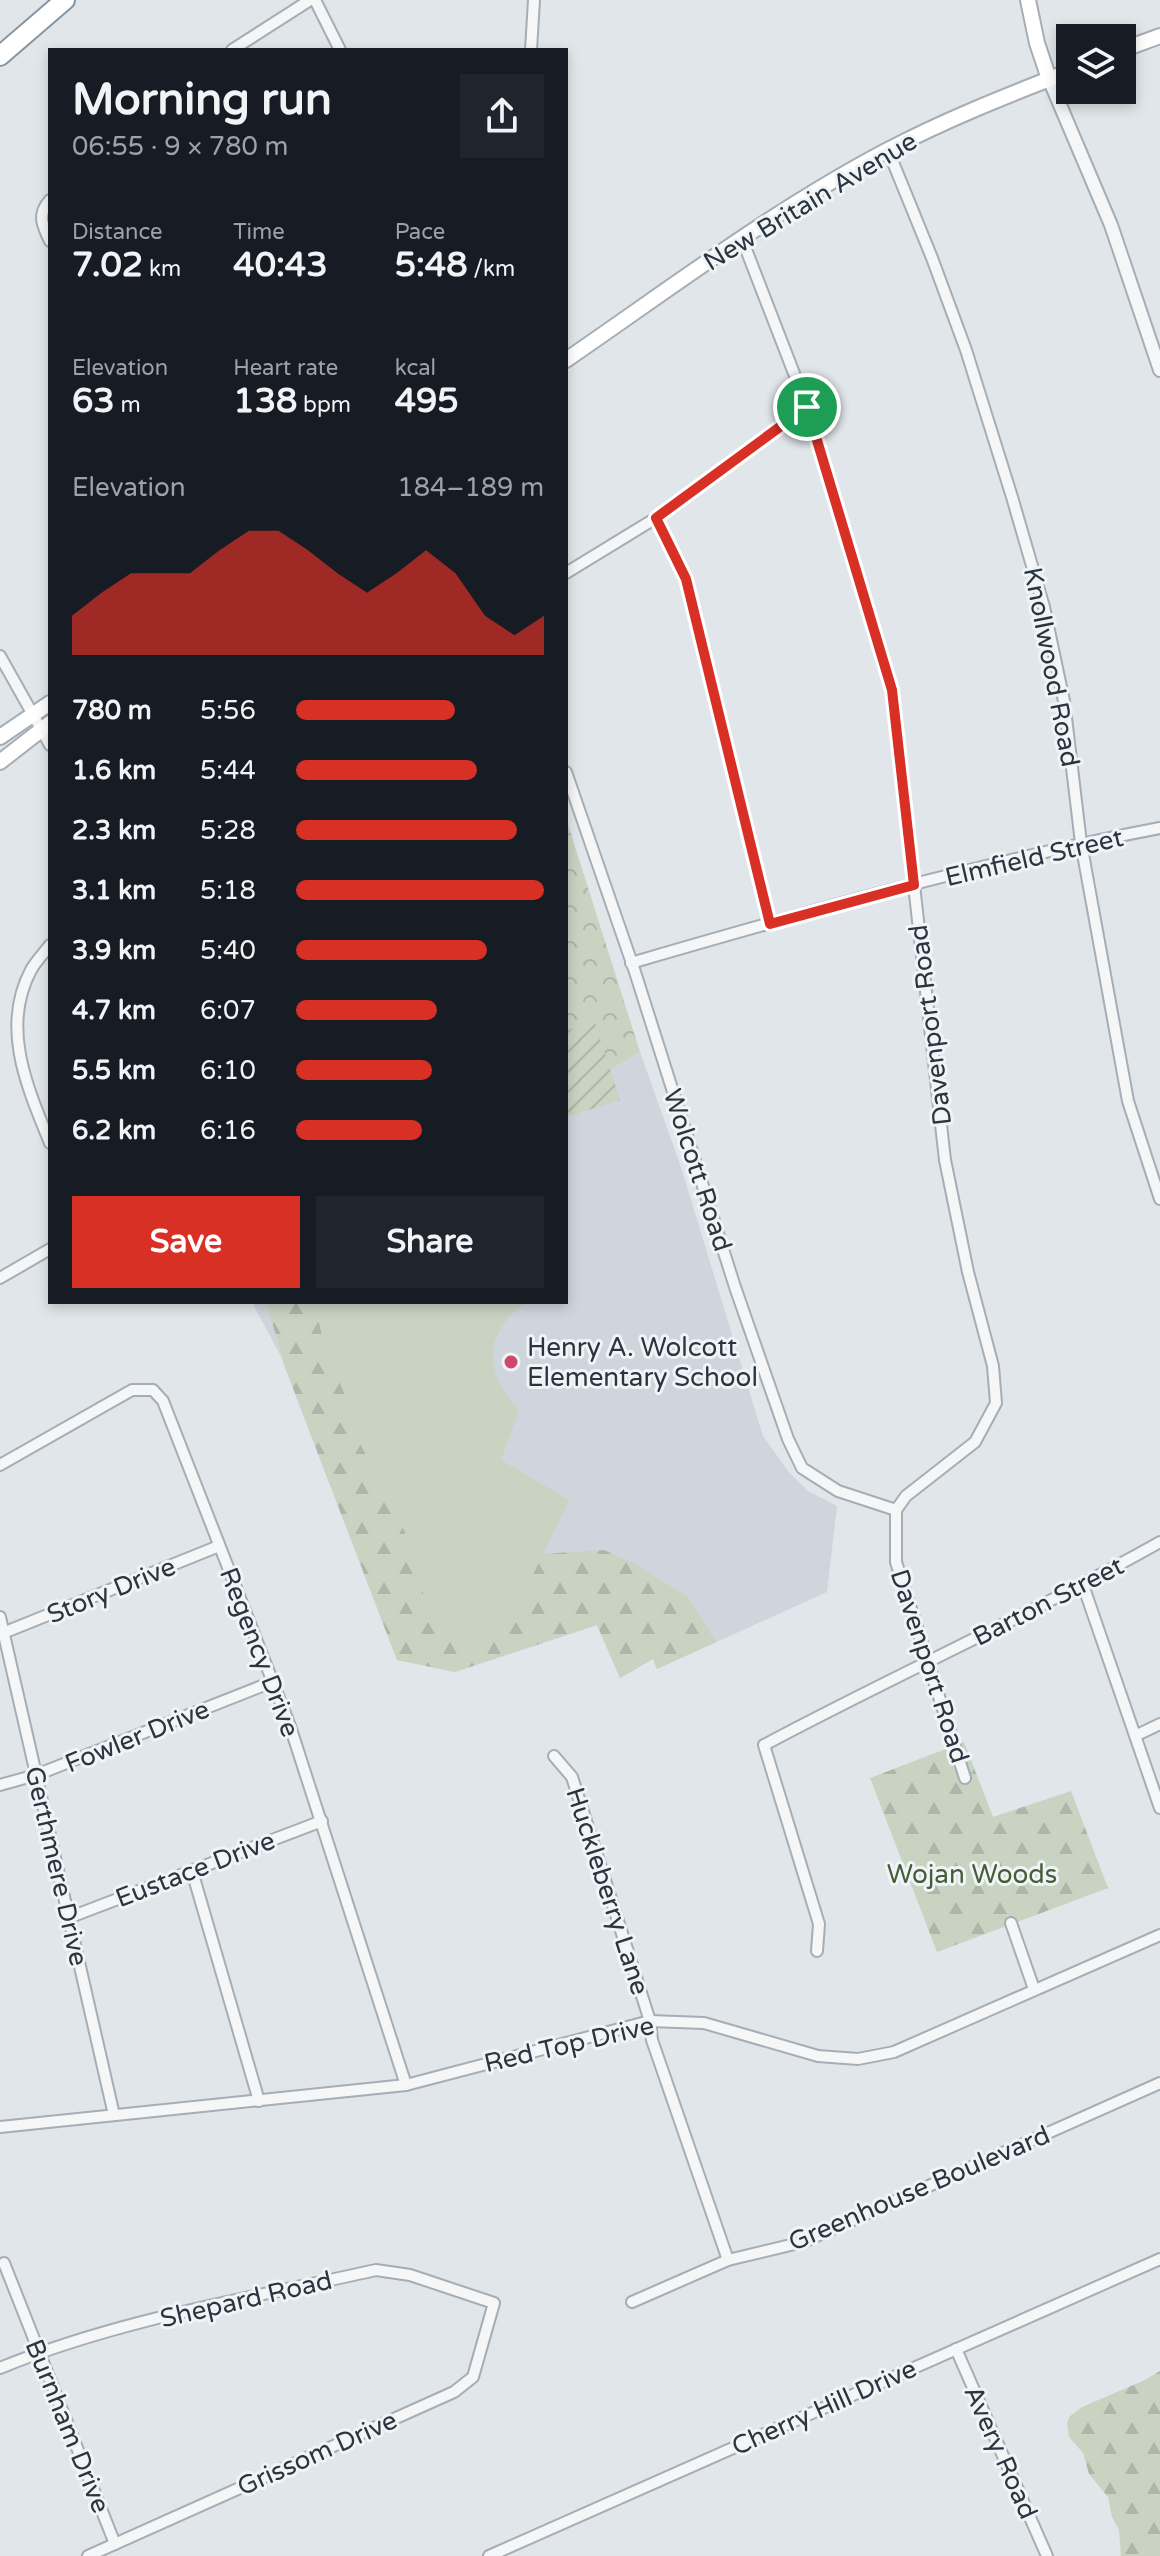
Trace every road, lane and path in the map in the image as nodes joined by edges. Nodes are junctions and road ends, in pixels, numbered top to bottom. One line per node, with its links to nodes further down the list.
1 (65, 0): 10 (highway)
2 (312, 0): 7 (street); 8 (street)
3 (534, 0): 9 (street)
4 (1028, 0): 12 (main road)
5 (1160, 36): 6 (main road)
6 (1136, 45)
7 (235, 48)
8 (339, 48)
9 (531, 48)
10 (0, 56)
11 (1056, 76): 12 (main road, New Britain Avenue)
12 (1049, 79): 13 (main road, New Britain Avenue); 18 (street)
13 (888, 150): 16 (main road, New Britain Avenue); 30 (street, Knollwood Road)
14 (48, 203): 15 (street)
15 (48, 236)
16 (742, 239): 17 (main road, New Britain Avenue); 19 (street, Davenport Road)
17 (568, 359)
18 (1160, 370)
19 (807, 407): 20 (street); 31 (street, Davenport Road)
20 (656, 518): 21 (street); 32 (street)
21 (568, 572)
22 (0, 656): 24 (street)
23 (48, 704): 24 (main road)
24 (32, 714): 25 (street); 26 (main road)
25 (46, 726): 27 (main road)
26 (0, 737)
27 (0, 762)
28 (568, 778): 34 (street, Wolcott Road)
29 (1160, 828): 30 (street, Elmfield Street)
30 (1081, 843): 31 (street, Elmfield Street); 36 (street, Knollwood Road)
31 (914, 885): 32 (street, Elmfield Street); 40 (street, Davenport Road)
32 (770, 924): 34 (street, Elmfield Street)
33 (48, 948): 35 (street)
34 (631, 963): 40 (street, Wolcott Road)
35 (48, 1138)
36 (1160, 1199)
37 (48, 1250): 38 (street)
38 (0, 1278)
39 (0, 1465): 42 (street, Regency Drive)
40 (896, 1510): 46 (street, Davenport Road)
41 (1160, 1542): 43 (street, Barton Street)
42 (219, 1546): 45 (street, Story Drive); 47 (street, Regency Drive)
43 (1083, 1585): 46 (street, Barton Street); 49 (street)
44 (0, 1617): 45 (street, Gerthmere Drive)
45 (3, 1633): 51 (street, Gerthmere Drive)
46 (927, 1663): 52 (street, Davenport Road); 60 (street, Barton Street)
47 (272, 1682): 51 (street, Fowler Drive); 55 (street, Regency Drive)
48 (1160, 1724): 49 (street)
49 (1137, 1735): 54 (street)
50 (554, 1756): 62 (street, Huckleberry Lane)
51 (36, 1775): 53 (street, Fowler Drive); 57 (street, Gerthmere Drive)
52 (965, 1778)
53 (0, 1785)
54 (1160, 1808)
55 (322, 1821): 56 (street, Eustace Drive); 64 (street, Regency Drive)
56 (192, 1871): 57 (street, Eustace Drive); 65 (street)
57 (68, 1918): 66 (street, Gerthmere Drive)
58 (1011, 1923): 61 (street)
59 (1160, 1935): 61 (street, Red Top Drive)
60 (817, 1951)
61 (1034, 1989): 62 (street, Red Top Drive)
62 (650, 2021): 64 (street, Red Top Drive); 69 (street, Huckleberry Lane)
63 (1160, 2083): 69 (street, Greenhouse Boulevard)
64 (406, 2085): 65 (street, Red Top Drive)
65 (259, 2101): 66 (street, Red Top Drive)
66 (114, 2115): 67 (street, Red Top Drive)
67 (0, 2127)
68 (1160, 2259): 73 (street, Cherry Hill Drive)
69 (728, 2260): 71 (street, Greenhouse Boulevard)
70 (4, 2263): 74 (street, Burnham Drive)
71 (632, 2302)
72 (494, 2303): 74 (street, Shepard Road); 76 (street, Grissom Drive)
73 (956, 2349): 78 (street, Cherry Hill Drive); 79 (street, Avery Road)
74 (38, 2352): 75 (street, Shepard Road); 76 (street, Burnham Drive)
75 (0, 2368)
76 (115, 2544): 77 (street, Grissom Drive)
77 (88, 2556)
78 (489, 2556)
79 (1047, 2556)

